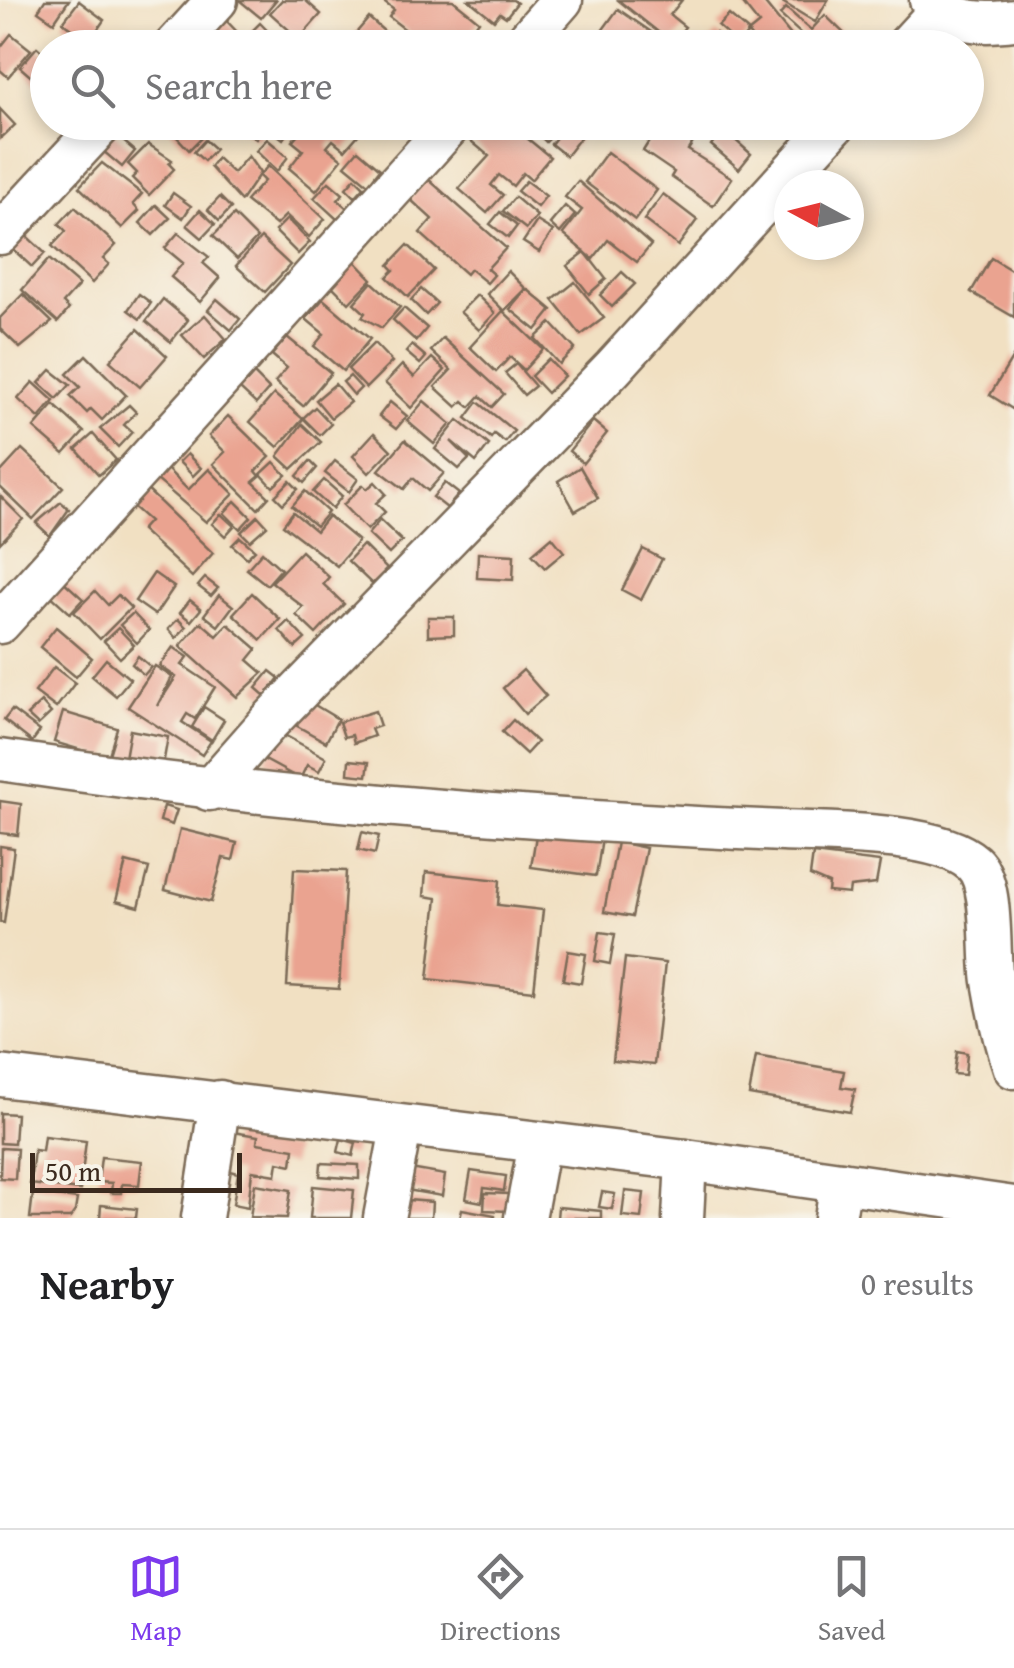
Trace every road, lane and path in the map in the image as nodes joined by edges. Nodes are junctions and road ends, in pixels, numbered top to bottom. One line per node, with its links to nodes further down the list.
1 (217, 0): 5 (street)
2 (562, 0): 6 (street)
3 (935, 5): 4 (street); 7 (street)
4 (1014, 20)
5 (190, 30)
6 (536, 30)
7 (918, 30)
8 (87, 140): 11 (street)
9 (437, 140): 12 (street)
10 (821, 140): 14 (street)
11 (0, 234)
12 (0, 624)
13 (0, 760): 14 (street)
14 (209, 790): 15 (street)
15 (1014, 1068)
16 (0, 1076): 17 (street)
17 (220, 1101): 18 (street); 23 (street)
18 (401, 1128): 19 (street); 24 (street)
19 (539, 1144): 20 (street); 25 (street)
20 (686, 1160): 21 (street); 26 (street)
21 (838, 1200): 22 (street)
22 (1014, 1207)
23 (202, 1218)
24 (384, 1218)
25 (525, 1218)
26 (684, 1218)

